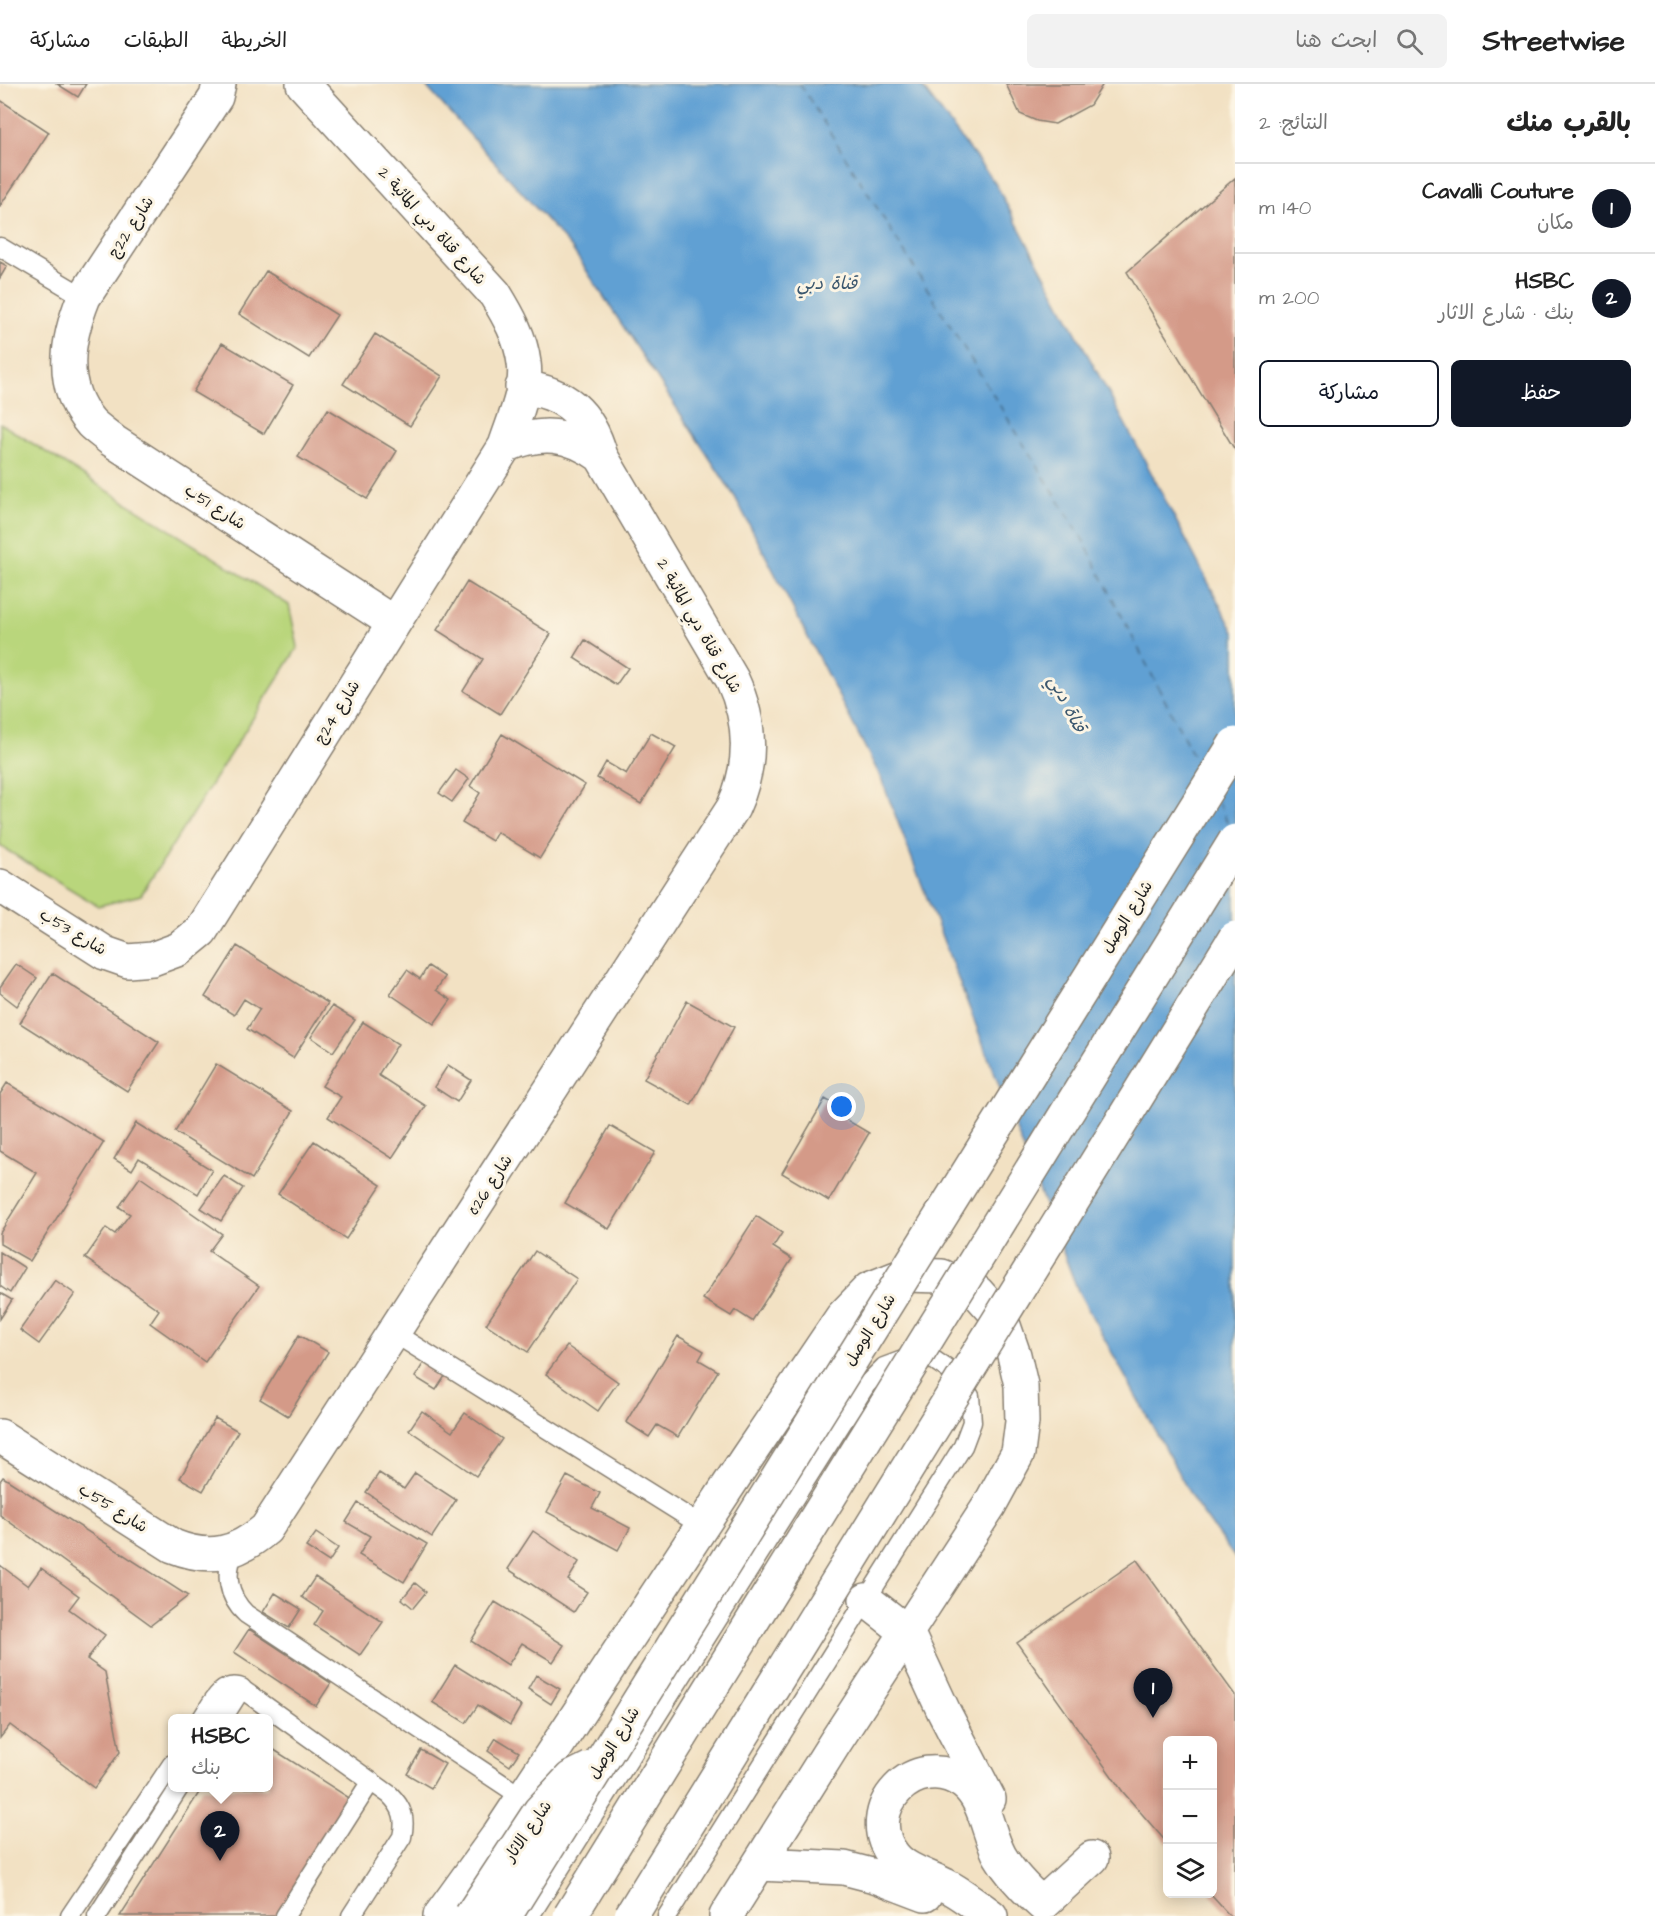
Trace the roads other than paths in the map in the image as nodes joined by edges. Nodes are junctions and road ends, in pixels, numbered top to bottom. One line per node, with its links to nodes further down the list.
1 (303, 84): 6 (street, شارع قناة دبي المائية 2)
2 (223, 88): 4 (street, شارع 22ج)
3 (0, 247): 4 (lane)
4 (84, 297): 5 (street, شارع 22ج)
5 (68, 366): 9 (street, شارع 51ب)
6 (522, 387): 7 (street, شارع قناة دبي المائية 2); 8 (street, شارع قناة دبي المائية 2)
7 (505, 446): 8 (street, شارع قناة دبي المائية 2); 9 (street, شارع 24ج)
8 (601, 456): 11 (street, شارع قناة دبي المائية 2)
9 (394, 623): 15 (street, شارع 24ج)
10 (1235, 744): 25 (street, شارع الوصل, bridge)
11 (732, 808): 16 (street, شارع 26ه)
12 (1235, 841): 43 (street, bridge)
13 (0, 886): 15 (street, شارع 53ب)
14 (1235, 938): 44 (street, bridge)
15 (152, 959)
16 (394, 1333): 18 (lane); 19 (street, شارع 26ه)
17 (0, 1436): 19 (street, شارع 55ب)
18 (702, 1526): 21 (street); 29 (street)
19 (235, 1550): 29 (lane)
20 (866, 1600): 21 (street); 30 (lane); 45 (lane)
21 (907, 1632): 33 (street); 34 (street)
22 (242, 1688): 23 (lane); 24 (lane); 27 (lane)
23 (205, 1714)
24 (226, 1714)
25 (601, 1764): 40 (street, شارع الاثار, bridge); 41 (street, شارع الوصل, bridge)
26 (168, 1770): 35 (lane)
27 (371, 1781): 37 (lane); 38 (lane)
28 (176, 1792): 36 (lane)
29 (522, 1797): 31 (street)
30 (588, 1825): 31 (lane); 42 (lane)
31 (497, 1837): 39 (street)
32 (1092, 1858): 34 (street)
33 (760, 1864): 46 (street); 47 (street)
34 (1046, 1908): 48 (street)
35 (70, 1916)
36 (97, 1916)
37 (285, 1916)
38 (351, 1916)
39 (440, 1916)
40 (471, 1916)
41 (505, 1916)
42 (530, 1916)
43 (570, 1916)
44 (631, 1916)
45 (667, 1916)
46 (726, 1916)
47 (963, 1916)
48 (991, 1916)

